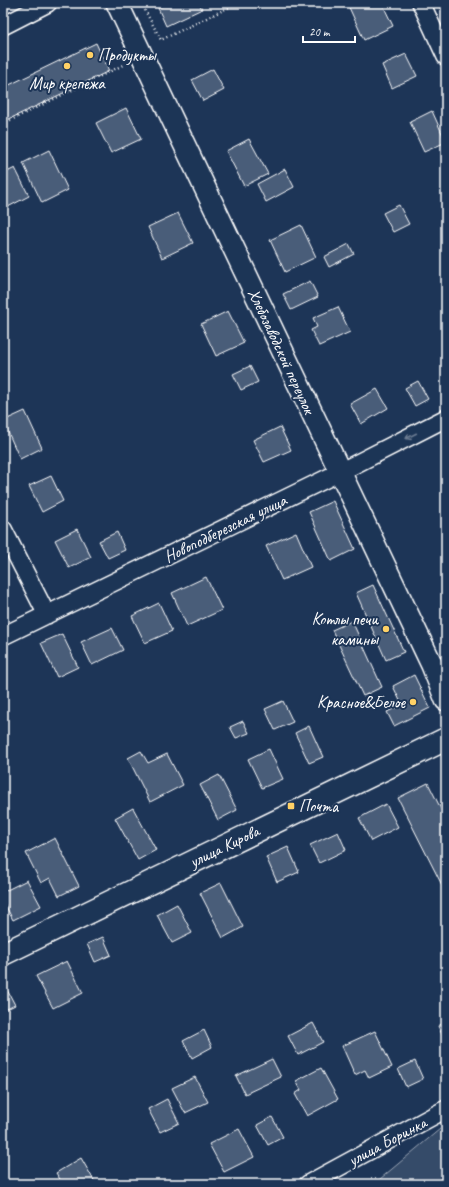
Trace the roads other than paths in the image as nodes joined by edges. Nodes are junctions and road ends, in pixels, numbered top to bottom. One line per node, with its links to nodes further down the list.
1 (48, 3): 4 (street)
2 (117, 3): 7 (street, Хлебозаводской переулок)
3 (421, 3): 5 (street)
4 (3, 26)
5 (446, 57)
6 (446, 418): 7 (street, Новоподберезская улица, one-way to 7)
7 (340, 472): 9 (street, Новоподберезская улица); 11 (street, Хлебозаводской переулок)
8 (3, 529): 9 (street)
9 (47, 615): 10 (street, Новоподберезская улица)
10 (3, 636)
11 (446, 700)
12 (446, 739): 13 (main road, улица Кирова)
13 (3, 954)
14 (446, 1109): 15 (street, улица Боринка)
15 (308, 1184)

